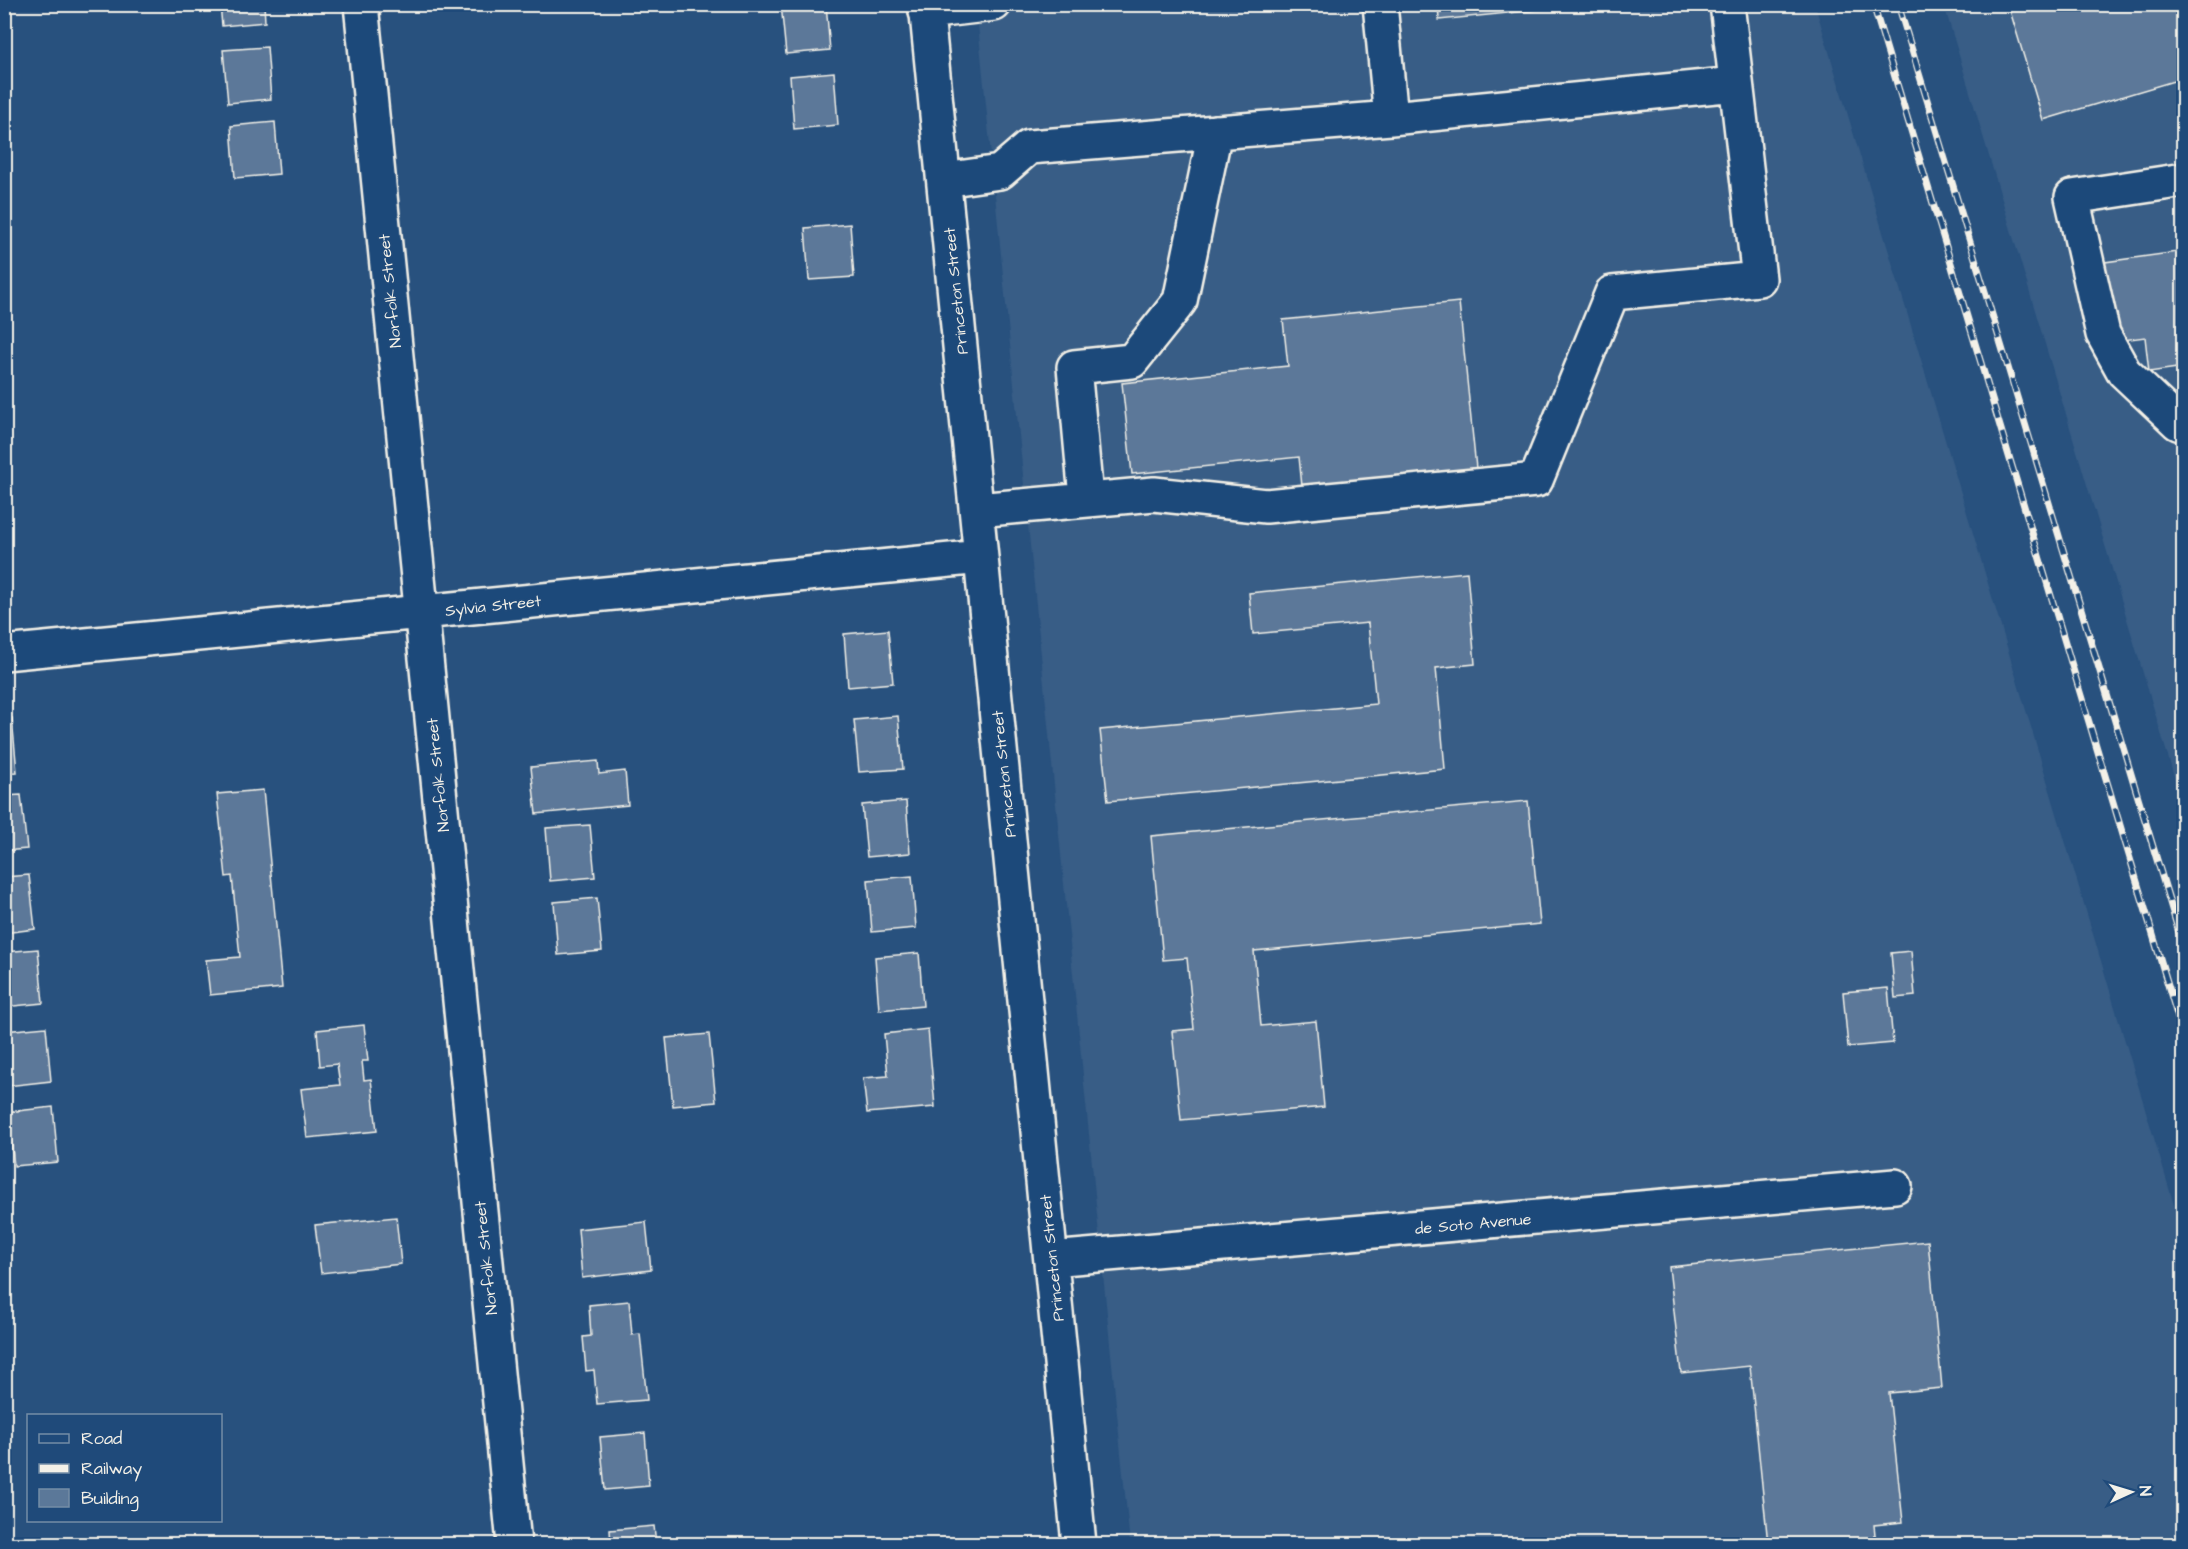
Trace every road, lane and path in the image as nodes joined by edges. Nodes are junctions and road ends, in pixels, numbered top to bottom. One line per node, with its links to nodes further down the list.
1 (361, 4): 15 (street, Norfolk Street)
2 (994, 4): 5 (street)
3 (1380, 4): 7 (street)
4 (1727, 4): 6 (street)
5 (926, 8): 9 (street, Princeton Street)
6 (1736, 84): 7 (street); 12 (street)
7 (1391, 118): 8 (street)
8 (1215, 132): 9 (street); 12 (street)
9 (944, 180): 13 (street, Princeton Street)
10 (2184, 180): 11 (street)
11 (2184, 425)
12 (1086, 498): 13 (street)
13 (977, 510): 14 (street, Princeton Street)
14 (981, 557): 15 (street, Sylvia Street); 18 (street, Princeton Street)
15 (421, 612): 16 (street, Sylvia Street); 19 (street, Norfolk Street)
16 (4, 653)
17 (1895, 1186): 18 (street, de Soto Avenue)
18 (1051, 1259): 20 (street, Princeton Street)
19 (514, 1545)
20 (1079, 1545)

